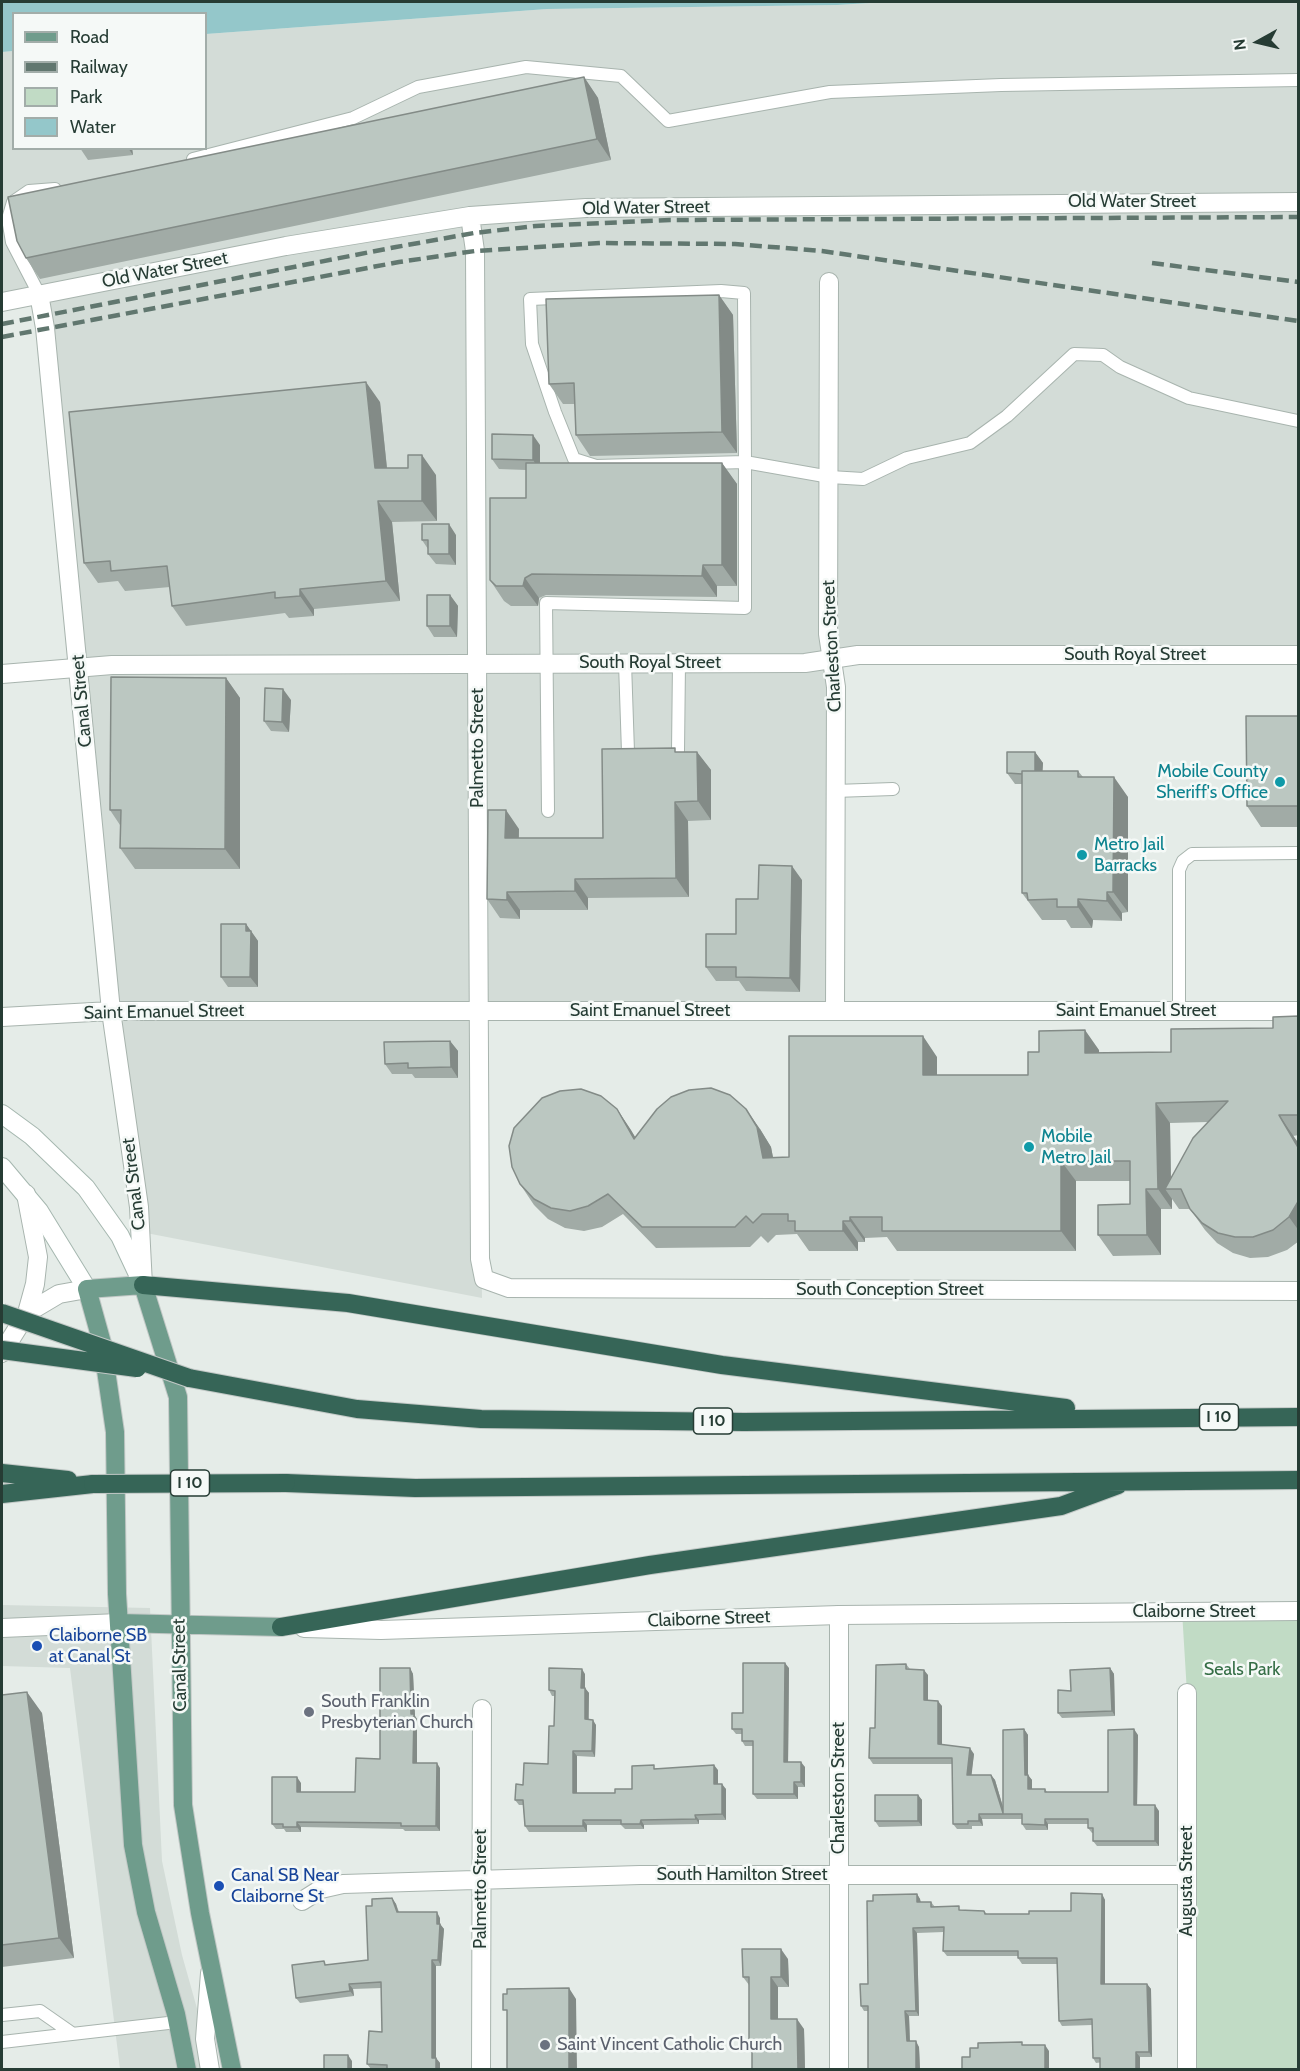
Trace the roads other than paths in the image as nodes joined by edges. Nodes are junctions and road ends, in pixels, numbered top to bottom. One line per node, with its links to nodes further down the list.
1 (1299, 81): 2 (lane)
2 (176, 163)
3 (71, 186): 7 (lane)
4 (1299, 202): 5 (street, Old Water Street)
5 (470, 216): 7 (street, Old Water Street); 14 (street, Palmetto Street)
6 (829, 282): 11 (street, Charleston Street)
7 (39, 294): 8 (street, Old Water Street); 18 (street, Canal Street)
8 (2, 302)
9 (1299, 421): 11 (lane)
10 (745, 462): 10 (lane); 11 (lane); 15 (lane)
11 (830, 477): 13 (street, Charleston Street)
12 (1299, 655): 13 (street, South Royal Street)
13 (832, 659): 17 (street, South Royal Street); 21 (street, Charleston Street)
14 (478, 663): 15 (street, South Royal Street); 18 (street, South Royal Street); 26 (street, Palmetto Street)
15 (546, 663): 16 (street, South Royal Street); 22 (lane)
16 (625, 663): 17 (street, South Royal Street); 17 (lane)
17 (679, 663)
18 (79, 667): 19 (street, South Royal Street); 25 (street, Canal Street)
19 (2, 674)
20 (893, 789): 21 (lane)
21 (835, 791): 24 (street, Charleston Street)
22 (548, 811)
23 (1299, 854): 27 (lane)
24 (835, 1010): 26 (street, Saint Emanuel Street); 27 (street, Saint Emanuel Street)
25 (111, 1011): 26 (street, Saint Emanuel Street); 29 (street, Saint Emanuel Street); 34 (street, Canal Street)
26 (479, 1011): 33 (street, Palmetto Street)
27 (1179, 1011): 28 (street, Saint Emanuel Street)
28 (1299, 1011)
29 (2, 1017)
30 (2, 1113): 34 (street)
31 (2, 1167): 32 (street)
32 (26, 1194): 35 (street); 38 (street)
33 (484, 1279): 36 (street, South Conception Street)
34 (143, 1285): 35 (main road); 41 (highway); 51 (main road, Canal Street)
35 (87, 1289): 38 (street); 50 (main road)
36 (1299, 1291)
37 (2, 1313): 40 (highway, bridge)
38 (27, 1313): 39 (street)
39 (2, 1351): 40 (highway, I 10, bridge)
40 (189, 1378): 41 (highway, I 10)
41 (1139, 1417): 42 (highway, I 10)
42 (1299, 1417)
43 (2, 1473): 46 (highway)
44 (1130, 1480): 45 (highway, I 10); 46 (highway, I 10, bridge); 52 (highway)
45 (1299, 1480)
46 (93, 1484): 47 (highway, I 10)
47 (2, 1494)
48 (1299, 1611): 49 (street, Claiborne Street)
49 (839, 1615): 52 (street, Claiborne Street); 56 (street, Charleston Street)
50 (119, 1623): 51 (main road, Claiborne Street); 53 (street); 62 (main road)
51 (179, 1626): 52 (main road, Claiborne Street); 60 (main road, Canal Street)
52 (281, 1627)
53 (2, 1628)
54 (1187, 1693): 57 (street, Augusta Street)
55 (482, 1709): 58 (street, Palmetto Street)
56 (839, 1875): 57 (street, South Hamilton Street); 58 (street, South Hamilton Street); 69 (street, Charleston Street)
57 (1187, 1875): 70 (street, Augusta Street)
58 (481, 1880): 59 (street, South Hamilton Street); 68 (street, Palmetto Street)
59 (302, 1901)
60 (210, 1965): 66 (street); 67 (main road, Canal Street)
61 (2, 2015): 63 (lane)
62 (177, 2022): 63 (lane); 65 (main road)
63 (73, 2034): 64 (lane)
64 (2, 2042)
65 (187, 2070)
66 (210, 2070)
67 (232, 2070)
68 (481, 2070)
69 (839, 2070)
70 (1187, 2070)

